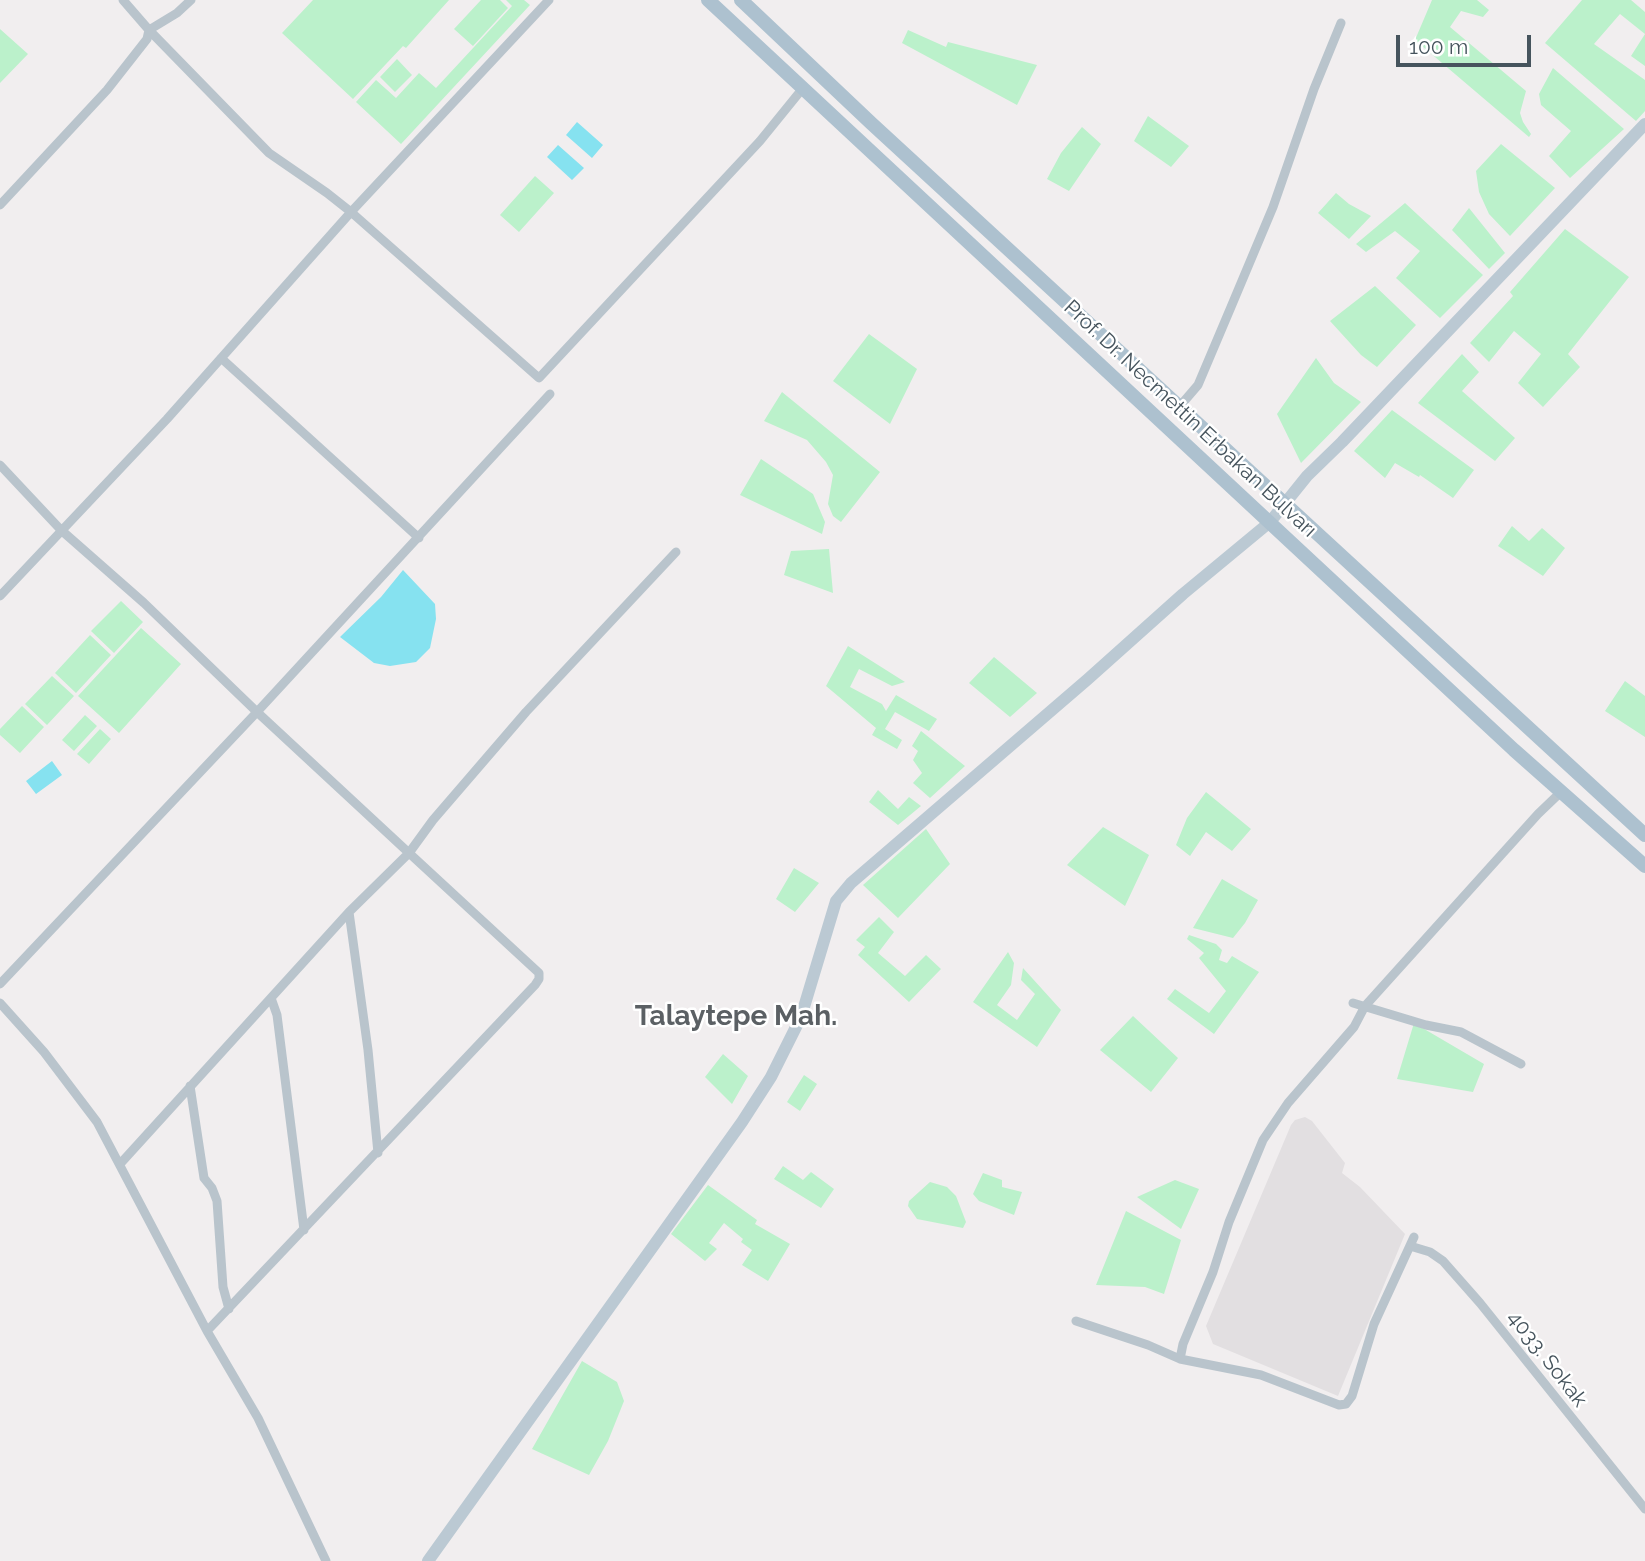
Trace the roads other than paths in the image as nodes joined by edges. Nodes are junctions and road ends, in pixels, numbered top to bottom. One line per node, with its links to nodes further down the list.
1 (123, 0): 7 (street)
2 (191, 0): 7 (street)
3 (549, 0): 11 (street)
4 (708, 0): 8 (main road, Prof. Dr. Necmettin Erbakan Bulvarı)
5 (741, 0): 14 (main road, Prof. Dr. Necmettin Erbakan Bulvarı)
6 (1341, 23): 14 (street)
7 (149, 30): 10 (street); 11 (street)
8 (803, 88): 11 (street); 17 (main road, Prof. Dr. Necmettin Erbakan Bulvarı)
9 (1645, 124): 16 (street)
10 (0, 205)
11 (351, 212): 12 (street)
12 (221, 358): 18 (street); 19 (street)
13 (550, 394): 19 (street)
14 (1180, 406): 16 (main road, Prof. Dr. Necmettin Erbakan Bulvarı)
15 (0, 465): 18 (street)
16 (1286, 503): 17 (street); 24 (main road, Prof. Dr. Necmettin Erbakan Bulvarı)
17 (1270, 522): 23 (main road, Prof. Dr. Necmettin Erbakan Bulvarı); 44 (street)
18 (61, 530): 21 (street); 22 (street)
19 (419, 538): 22 (street)
20 (676, 552): 25 (street)
21 (0, 596)
22 (257, 712): 25 (street); 28 (street)
23 (1562, 791): 26 (main road, Prof. Dr. Necmettin Erbakan Bulvarı); 32 (street)
24 (1645, 835)
25 (409, 853): 27 (street); 35 (street)
26 (1645, 866)
27 (349, 912): 29 (street); 35 (street)
28 (0, 984)
29 (271, 998): 34 (street); 37 (street)
30 (0, 1003): 36 (street)
31 (1353, 1003): 32 (street)
32 (1366, 1006): 33 (street); 41 (street)
33 (1521, 1064)
34 (190, 1086): 36 (street); 38 (street)
35 (378, 1153): 37 (street)
36 (120, 1164): 40 (street)
37 (304, 1230): 38 (street)
38 (229, 1309): 40 (street)
39 (1076, 1321): 41 (street)
40 (207, 1331): 43 (street)
41 (1180, 1359): 42 (street, 4033. Sokak)
42 (1645, 1509)
43 (326, 1561)
44 (428, 1561)

